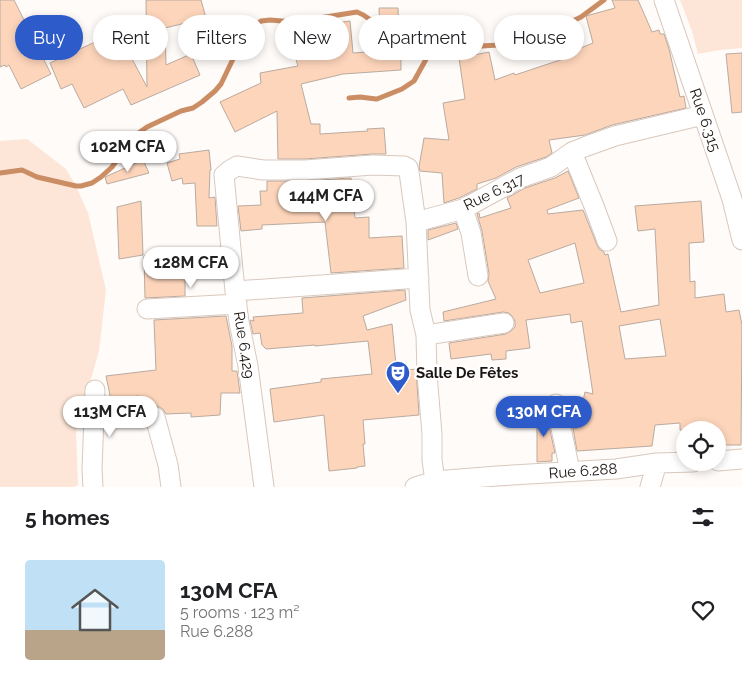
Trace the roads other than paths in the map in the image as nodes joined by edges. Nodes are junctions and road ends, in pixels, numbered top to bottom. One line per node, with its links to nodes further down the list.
1 (664, 0): 2 (street, Rue 6.315)
2 (703, 115): 3 (street, Rue 6.317); 4 (street, Rue 6.315)
3 (572, 152): 5 (street, Rue 6.317); 7 (street)
4 (737, 198): 8 (street, Rue 6.315)
5 (464, 209): 6 (street, Rue 6.317); 9 (street)
6 (416, 222): 10 (street); 11 (street, Rue 6.429)
7 (607, 240)
8 (742, 240)
9 (478, 276)
10 (419, 278): 11 (street); 14 (street)
11 (236, 298): 12 (street); 27 (street, Rue 6.429)
12 (147, 308)
13 (504, 323): 14 (street)
14 (426, 334): 24 (street)
15 (95, 390): 25 (street)
16 (556, 404): 22 (street)
17 (155, 417): 26 (street)
18 (742, 459): 19 (street)
19 (726, 460)
20 (676, 462): 21 (street, Rue 6.288)
21 (657, 463): 22 (street, Rue 6.288); 29 (street)
22 (570, 471): 23 (street, Rue 6.288)
23 (544, 480): 24 (street, Rue 6.288)
24 (435, 481): 28 (street, Rue 6.288)
25 (94, 487)
26 (172, 487)
27 (264, 487)
28 (415, 487)
29 (650, 487)

